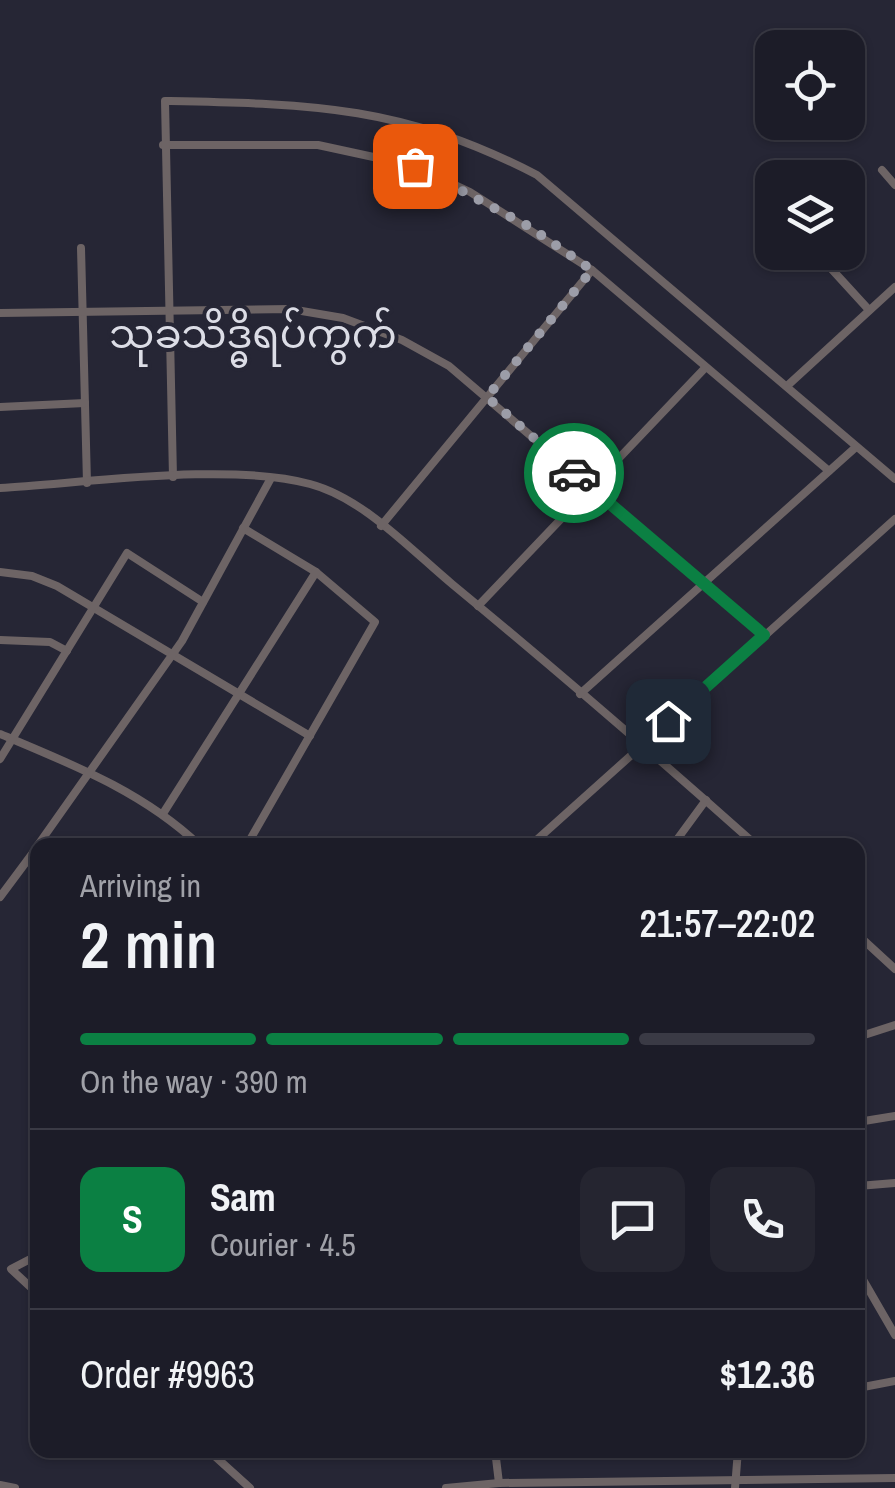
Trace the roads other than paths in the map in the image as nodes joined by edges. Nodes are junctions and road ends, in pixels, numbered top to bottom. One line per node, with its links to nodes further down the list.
1 (162, 145): 5 (street); 8 (street); 13 (street)
2 (882, 170): 3 (street)
3 (895, 185)
4 (81, 248): 10 (street)
5 (592, 270): 12 (street); 14 (street)
6 (832, 270): 9 (street)
7 (895, 287): 9 (street)
8 (168, 309): 10 (street); 14 (street); 19 (street)
9 (869, 310): 13 (street)
10 (82, 311): 11 (street); 15 (street)
11 (0, 313)
12 (705, 368): 18 (street); 24 (street)
13 (787, 386): 17 (street)
14 (487, 397): 24 (street); 26 (street)
15 (85, 404): 16 (street); 22 (street)
16 (0, 407)
17 (856, 447): 18 (street); 21 (street)
18 (829, 472): 30 (street)
19 (172, 477): 20 (street); 22 (street)
20 (270, 478): 26 (street); 27 (street)
21 (895, 479)
22 (88, 482): 23 (street)
23 (0, 488)
24 (591, 488): 30 (street); 32 (street)
25 (895, 519): 34 (street)
26 (381, 526): 32 (street)
27 (244, 528): 29 (street); 31 (street)
28 (0, 572): 33 (street)
29 (316, 572): 38 (street); 41 (street)
30 (704, 584): 34 (street); 39 (street)
31 (203, 602): 33 (street); 37 (street)
32 (478, 606): 39 (street)
33 (94, 607): 36 (street); 37 (street)
34 (764, 635): 43 (street)
35 (0, 640): 36 (street)
36 (67, 651): 42 (street)
37 (173, 653): 38 (street); 45 (street)
38 (241, 691): 41 (street); 47 (street)
39 (580, 694): 43 (street)
40 (0, 734): 42 (street)
41 (310, 736): 50 (street)
42 (13, 740): 44 (street); 45 (street)
43 (644, 743): 46 (street); 51 (street)
44 (0, 760)
45 (91, 773): 47 (street); 48 (street)
46 (706, 800): 52 (street); 53 (street)
47 (164, 812): 49 (street)
48 (43, 838)
49 (192, 838)
50 (251, 838)
51 (538, 838)
52 (679, 838)
53 (748, 838)
54 (30, 856): 55 (street)
55 (0, 896)
56 (865, 941): 57 (street)
57 (870, 946): 58 (street); 59 (street)
58 (865, 949)
59 (895, 969)
60 (895, 1025): 61 (street)
61 (865, 1035)
62 (895, 1116): 63 (street)
63 (865, 1121)
64 (895, 1184): 65 (street)
65 (865, 1186)
66 (30, 1259): 68 (street)
67 (0, 1260): 68 (street)
68 (11, 1270): 70 (street)
69 (865, 1284): 71 (street)
70 (30, 1287)
71 (895, 1334)
72 (895, 1380): 73 (street)
73 (865, 1386)
74 (217, 1458): 82 (street)
75 (497, 1458): 78 (street)
76 (737, 1458): 79 (street)
77 (895, 1478): 79 (street)
78 (499, 1482): 79 (street); 83 (street)
79 (735, 1483)
80 (0, 1485): 81 (street)
81 (16, 1488)
82 (250, 1488)
83 (446, 1488)

